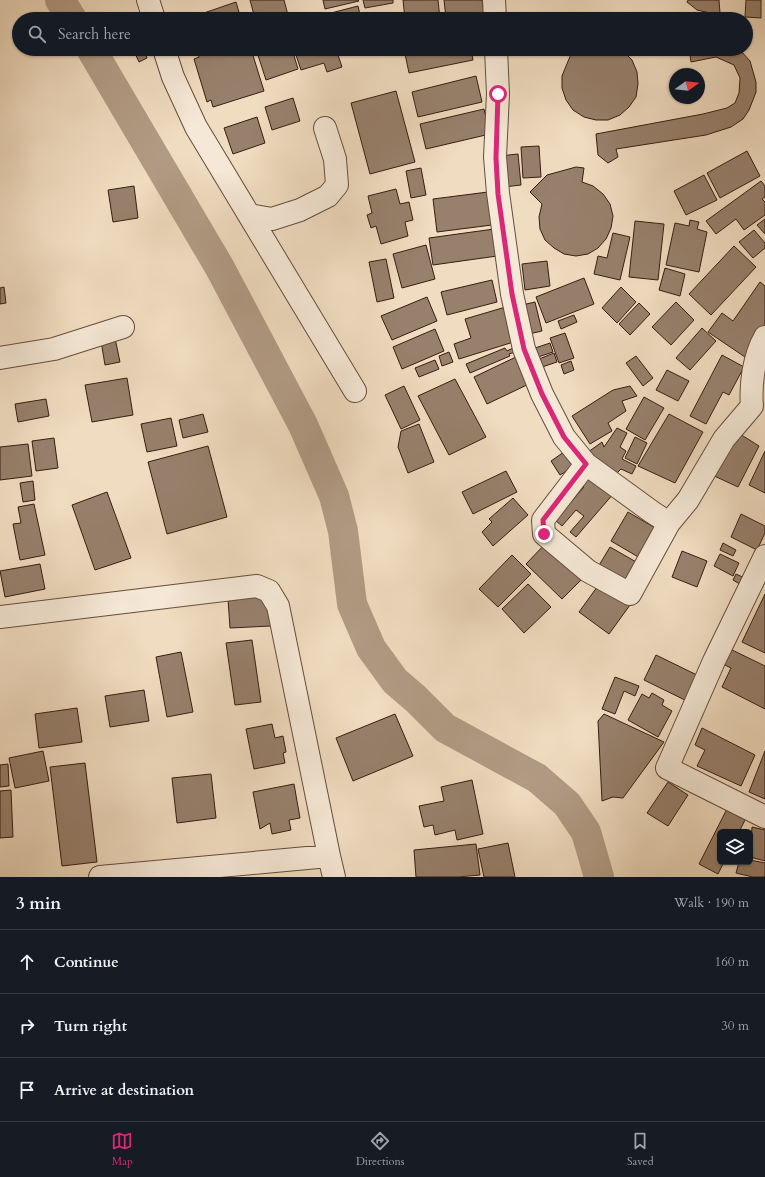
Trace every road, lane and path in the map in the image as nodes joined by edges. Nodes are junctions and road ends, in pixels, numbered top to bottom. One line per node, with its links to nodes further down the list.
1 (148, 0): 3 (street)
2 (494, 0): 4 (street)
3 (152, 12)
4 (494, 12)
5 (166, 56): 8 (street)
6 (496, 56): 14 (street)
7 (324, 128): 8 (street)
8 (248, 215): 12 (street)
9 (123, 327): 11 (street)
10 (765, 337): 13 (street)
11 (0, 358)
12 (355, 391)
13 (758, 410): 15 (street)
14 (586, 464): 15 (street); 15 (street)
15 (669, 523)
16 (765, 556): 18 (street)
17 (0, 617): 19 (street)
18 (765, 817)
19 (329, 856): 20 (street); 21 (street)
20 (100, 877)
21 (334, 877)

